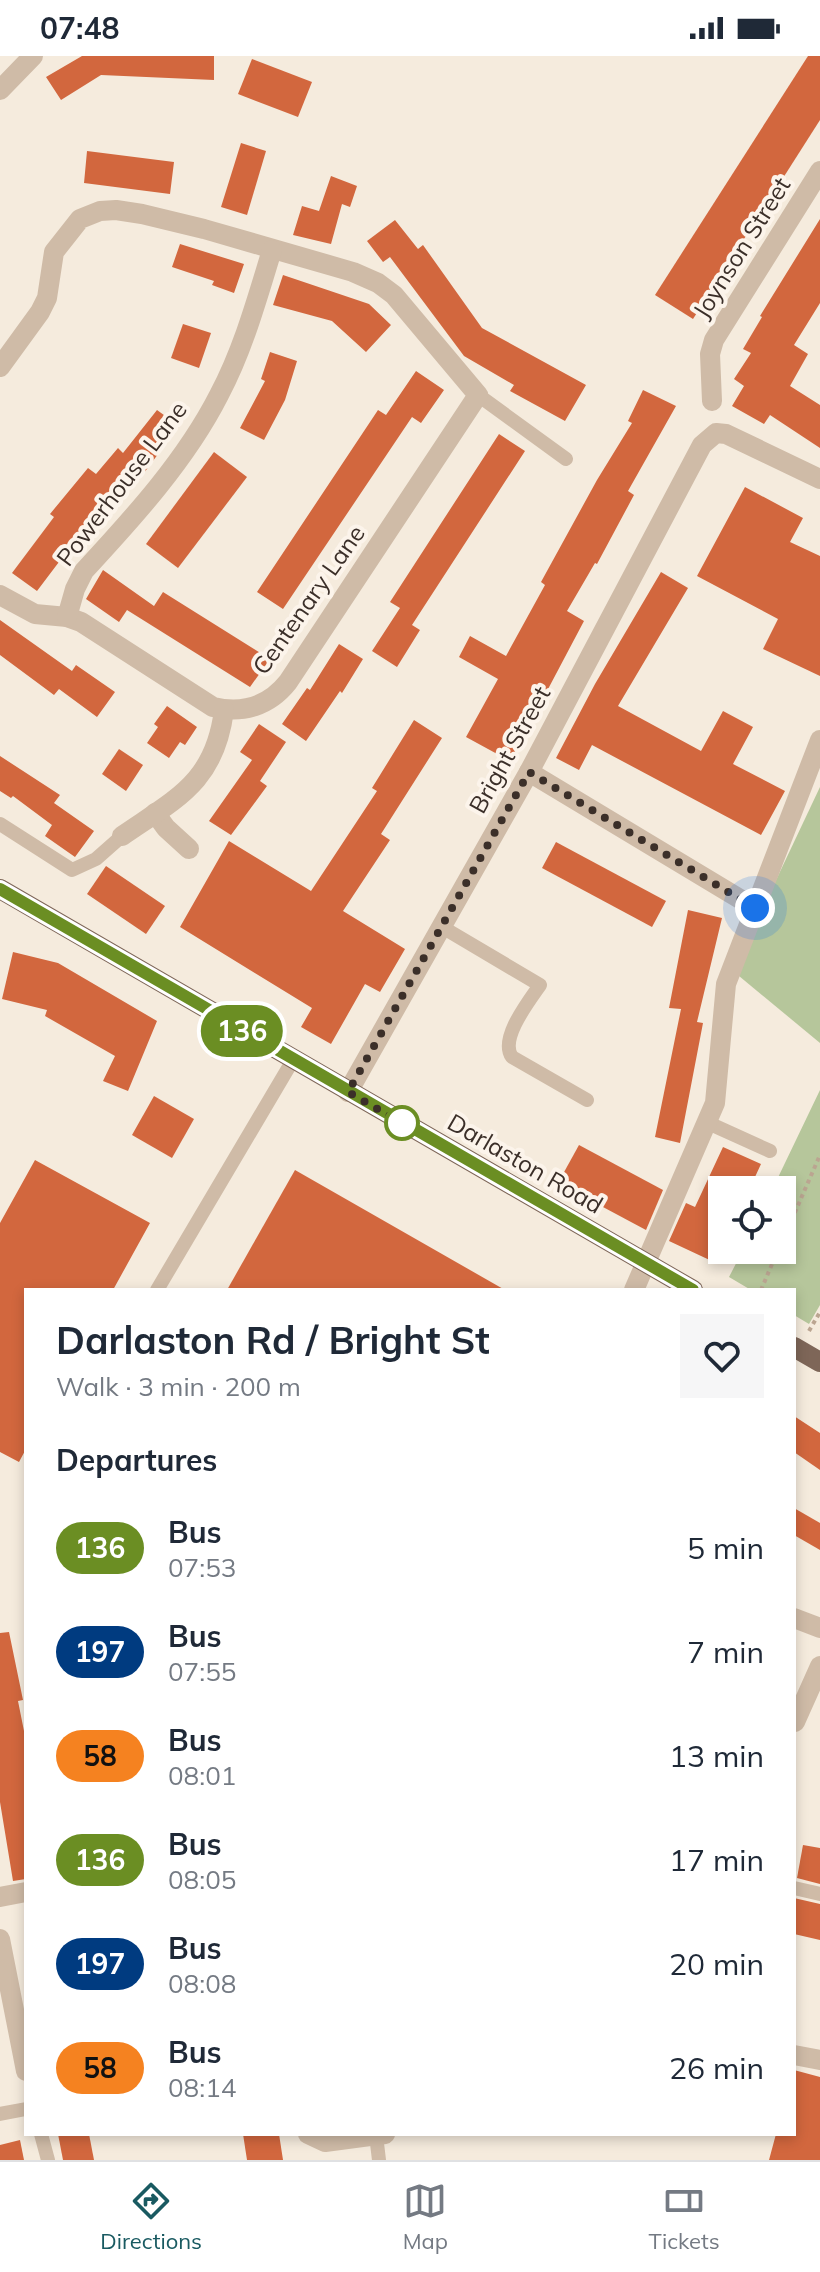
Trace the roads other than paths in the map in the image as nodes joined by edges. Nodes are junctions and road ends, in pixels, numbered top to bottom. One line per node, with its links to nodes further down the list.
1 (33, 56): 2 (street)
2 (0, 90)
3 (820, 171): 7 (street, Joynson Street)
4 (272, 250): 5 (street); 6 (street); 11 (street, Powerhouse Lane)
5 (0, 367)
6 (478, 395): 8 (lane); 12 (street, Centenary Lane)
7 (712, 401)
8 (566, 459)
9 (820, 479): 14 (street, Bright Street)
10 (0, 595): 11 (street)
11 (67, 617): 12 (street)
12 (224, 710): 15 (street)
13 (820, 740): 20 (street)
14 (529, 772): 20 (street); 21 (street, Bright Street)
15 (155, 813): 17 (street); 18 (street)
16 (0, 824): 17 (lane)
17 (122, 836)
18 (189, 849)
19 (0, 889): 22 (main road, Darlaston Road)
20 (755, 908): 25 (street)
21 (442, 927): 23 (street, Bright Street); 24 (lane)
22 (293, 1060): 23 (main road, Darlaston Road); 28 (lane)
23 (348, 1092): 27 (main road, Darlaston Road)
24 (587, 1100)
25 (706, 1122): 26 (lane); 27 (street)
26 (770, 1151)
27 (647, 1264): 29 (street); 30 (main road, Darlaston Road)
28 (158, 1288)
29 (635, 1288)
30 (689, 1288)
31 (796, 1348): 32 (main road)
32 (820, 1362)
33 (796, 1619): 34 (street)
34 (820, 1628)
35 (820, 1666): 36 (street)
36 (796, 1720)
37 (796, 1888): 39 (lane)
38 (24, 1892): 40 (street)
39 (820, 1894)
40 (0, 1897)
41 (0, 1939): 44 (street)
42 (796, 2055): 43 (street)
43 (820, 2060)
44 (24, 2061)
45 (24, 2109): 46 (lane)
46 (0, 2114)
47 (42, 2136): 51 (lane)
48 (312, 2136): 49 (street)
49 (372, 2136)
50 (380, 2136): 52 (lane)
51 (48, 2160)
52 (379, 2160)

